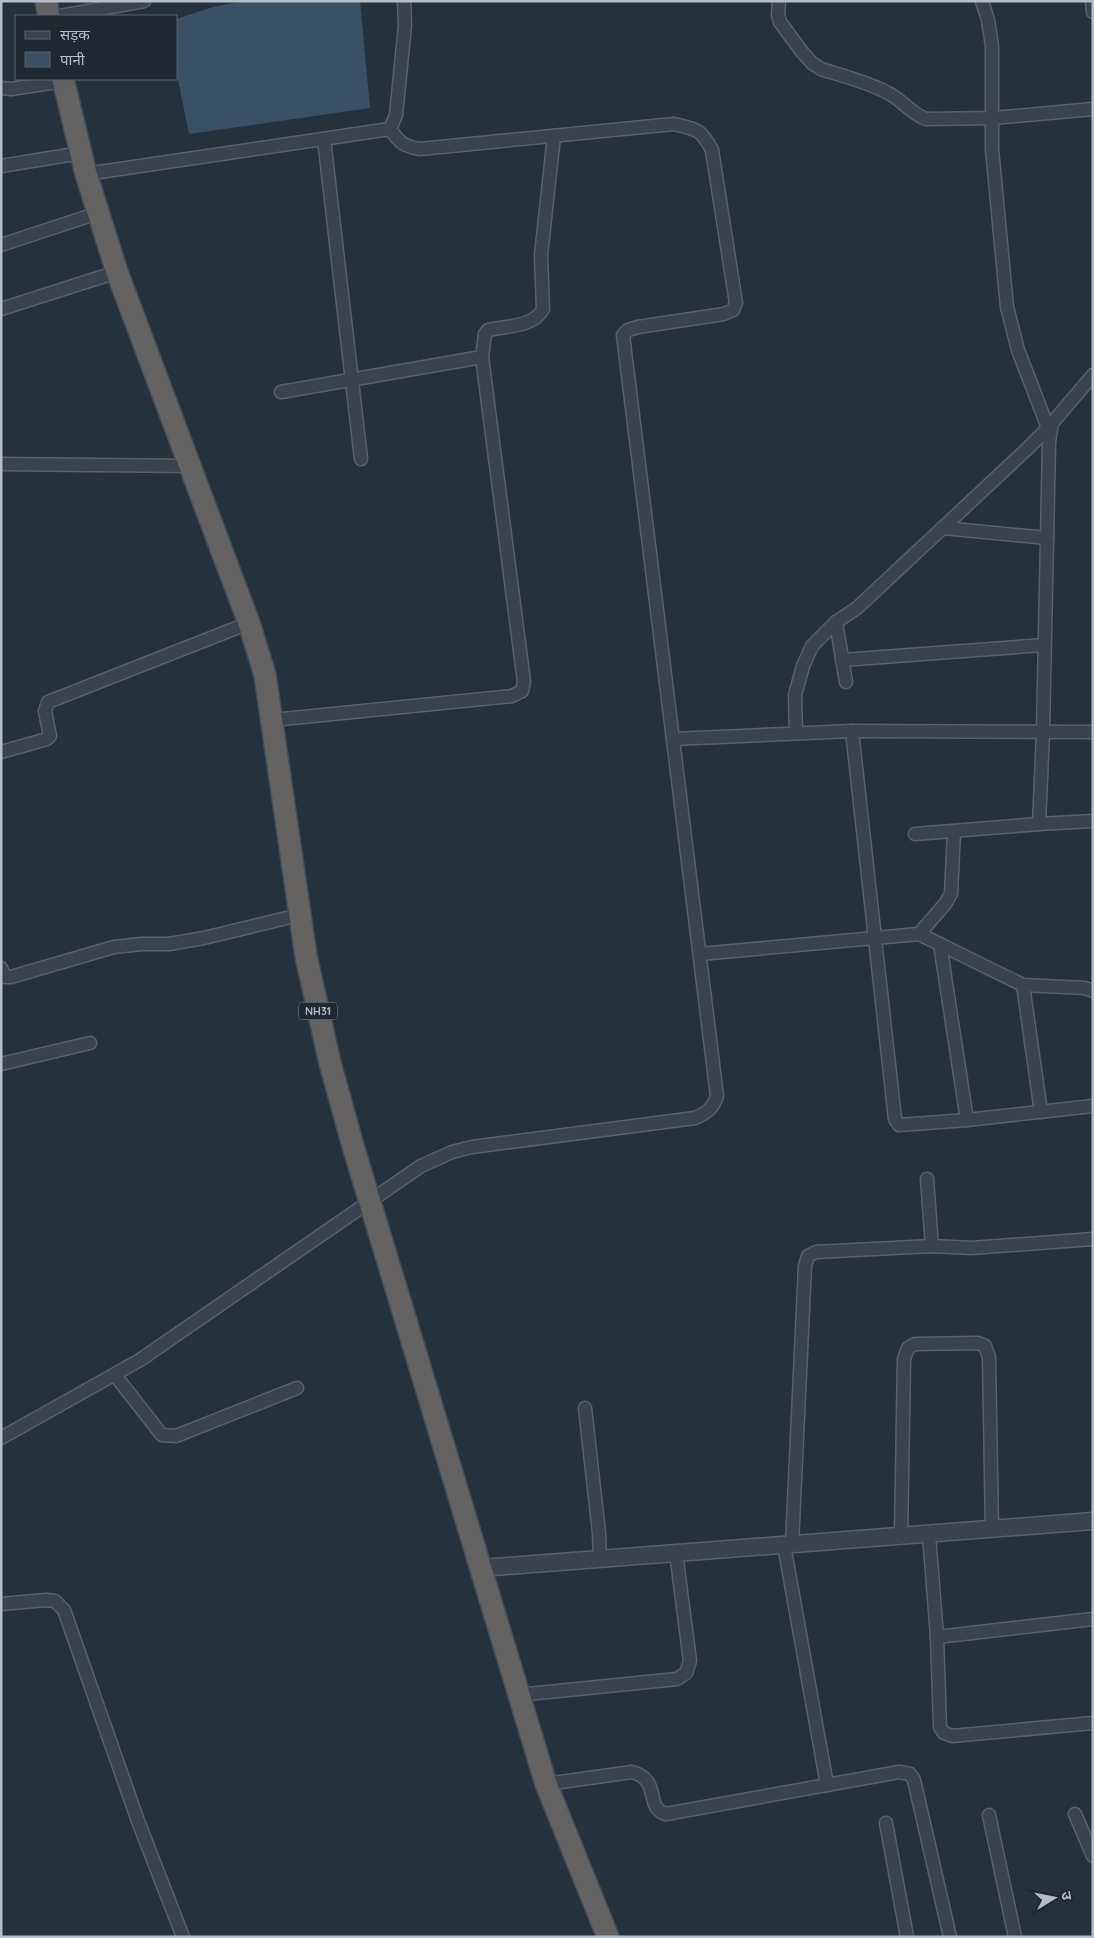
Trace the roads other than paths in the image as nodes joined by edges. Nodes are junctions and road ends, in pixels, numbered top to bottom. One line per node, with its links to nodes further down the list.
1 (46, 1): 8 (highway)
2 (144, 1): 9 (street)
3 (404, 1): 14 (street)
4 (779, 1): 13 (street)
5 (982, 1): 13 (street)
6 (1092, 1): 7 (street)
7 (1093, 12)
8 (49, 15)
9 (66, 15)
10 (63, 80): 11 (street); 17 (highway, NH31)
11 (1, 88)
12 (1093, 109): 13 (street)
13 (993, 118): 28 (street)
14 (390, 129): 15 (street); 16 (street)
15 (554, 136): 24 (street); 44 (street)
16 (324, 139): 19 (street); 26 (street)
17 (81, 152): 18 (street); 19 (highway, NH31)
18 (1, 166)
19 (86, 174): 20 (highway, NH31)
20 (98, 213): 21 (street); 22 (highway, NH31)
21 (1, 245)
22 (118, 272): 23 (street); 31 (highway, NH31)
23 (1, 309)
24 (482, 356): 26 (street); 39 (street)
25 (1093, 375): 28 (street)
26 (351, 379): 27 (street); 29 (street)
27 (281, 392)
28 (1050, 425): 32 (street); 33 (street)
29 (360, 459)
30 (1, 464): 31 (street)
31 (190, 466): 35 (highway, NH31)
32 (943, 528): 33 (street); 34 (street)
33 (1047, 538): 36 (street)
34 (836, 622): 37 (street); 43 (street)
35 (249, 623): 39 (highway, NH31); 45 (street)
36 (1044, 645): 37 (street); 41 (street)
37 (842, 660): 38 (street)
38 (846, 682)
39 (273, 720): 50 (highway, NH31)
40 (852, 731): 41 (street); 43 (street); 52 (street)
41 (1043, 732): 42 (street); 47 (street)
42 (1093, 732)
43 (796, 733): 44 (street)
44 (673, 739): 54 (street)
45 (1, 752)
46 (1093, 821): 47 (street)
47 (1039, 824): 48 (street)
48 (954, 831): 49 (street); 51 (street)
49 (915, 834)
50 (299, 915): 55 (street); 64 (highway, NH31)
51 (919, 934): 52 (street); 53 (street)
52 (876, 939): 54 (street); 62 (street)
53 (940, 944): 56 (street); 62 (street)
54 (700, 954): 64 (street)
55 (1, 968)
56 (1023, 985): 57 (street); 61 (street)
57 (1093, 990)
58 (90, 1043): 59 (street)
59 (1, 1064)
60 (1093, 1106): 61 (street)
61 (1041, 1112): 62 (street)
62 (967, 1120)
63 (927, 1179): 66 (street)
64 (370, 1203): 67 (street); 78 (highway, NH31)
65 (1093, 1239): 66 (street)
66 (932, 1246): 75 (street)
67 (115, 1374): 68 (street); 70 (street)
68 (297, 1388)
69 (585, 1408): 77 (street)
70 (1, 1438)
71 (1093, 1521): 72 (street)
72 (992, 1529): 73 (street); 74 (street)
73 (929, 1535): 74 (street); 81 (street)
74 (901, 1536): 75 (street)
75 (788, 1545): 76 (street); 85 (street)
76 (676, 1553): 77 (street); 82 (street)
77 (600, 1559): 78 (street)
78 (482, 1568): 82 (highway, NH31)
79 (1, 1604): 90 (street)
80 (1093, 1618): 81 (street)
81 (937, 1637): 83 (street)
82 (518, 1696): 84 (highway, NH31)
83 (1093, 1723)
84 (546, 1784): 85 (street); 91 (highway, NH31)
85 (827, 1785): 93 (street)
86 (1075, 1814): 89 (street)
87 (989, 1815): 94 (street)
88 (886, 1823): 92 (street)
89 (1093, 1856)
90 (183, 1937)
91 (608, 1937)
92 (907, 1937)
93 (950, 1937)
94 (1015, 1937)

